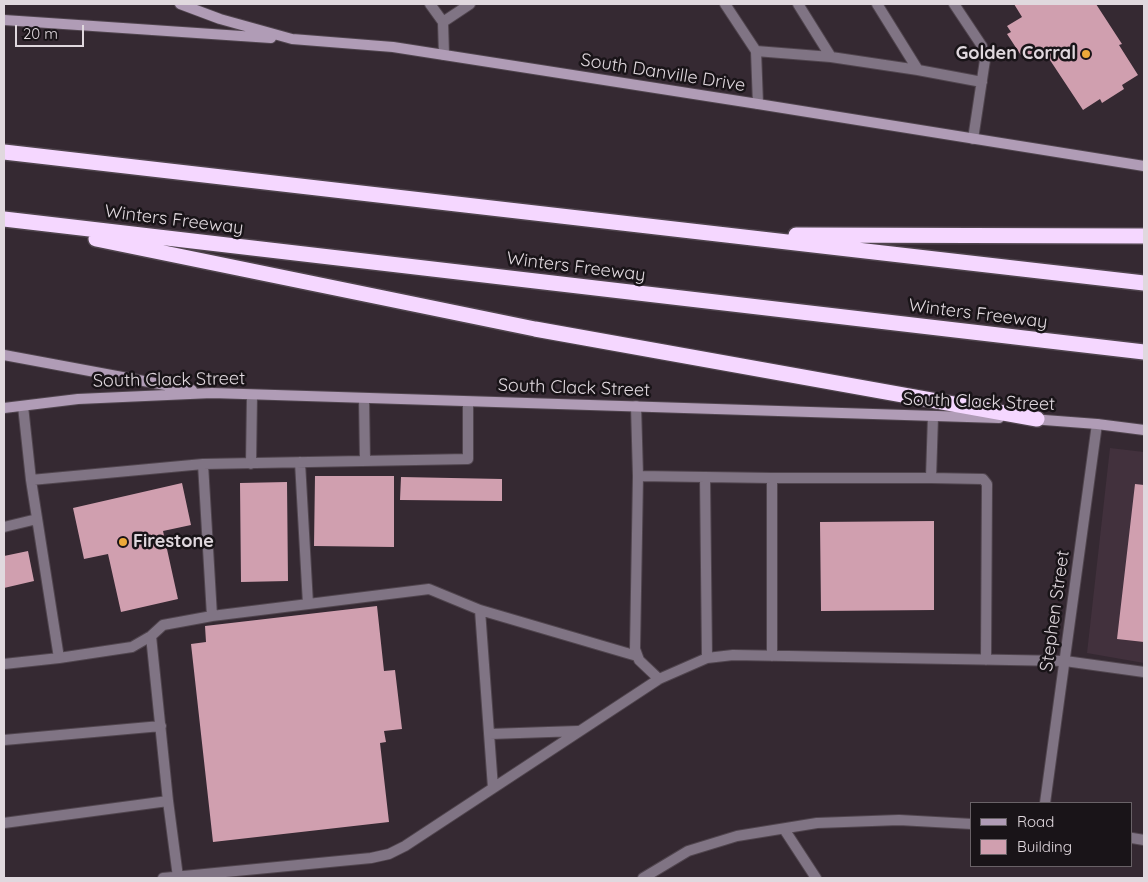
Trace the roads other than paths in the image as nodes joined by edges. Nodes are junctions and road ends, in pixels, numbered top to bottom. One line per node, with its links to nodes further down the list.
1 (180, 4): 10 (main road, South Danville Drive)
2 (430, 4): 9 (street)
3 (470, 4): 9 (street)
4 (725, 4): 11 (street)
5 (798, 4): 13 (street)
6 (877, 4): 14 (street)
7 (954, 4): 15 (street)
8 (4, 20): 10 (main road)
9 (443, 22): 12 (street)
10 (292, 39): 12 (main road, South Danville Drive)
11 (756, 51): 13 (street); 16 (street)
12 (444, 55): 16 (main road, South Danville Drive)
13 (831, 57): 14 (street)
14 (918, 70): 15 (street)
15 (982, 82): 17 (street)
16 (758, 104): 17 (main road, South Danville Drive)
17 (973, 139): 19 (main road, South Danville Drive)
18 (4, 152): 21 (highway)
19 (1144, 166)
20 (4, 220): 24 (highway, Winters Freeway); 34 (highway)
21 (720, 235): 22 (highway); 23 (highway)
22 (1144, 236)
23 (1144, 283)
24 (1144, 352)
25 (4, 355): 26 (main road)
26 (212, 393): 27 (main road, South Clack Street); 30 (main road, South Clack Street)
27 (252, 395): 28 (main road, South Clack Street); 40 (street)
28 (364, 398): 29 (main road, South Clack Street); 37 (street)
29 (468, 402): 31 (main road, South Clack Street); 37 (street)
30 (22, 406): 32 (main road, South Clack Street); 45 (street)
31 (636, 406): 33 (main road, South Clack Street); 41 (street)
32 (4, 408)
33 (933, 416): 34 (main road, South Clack Street); 44 (street)
34 (1037, 419): 35 (main road, South Clack Street)
35 (1097, 424): 36 (main road, South Clack Street); 57 (street, Stephen Street)
36 (1144, 430)
37 (365, 461): 38 (street)
38 (300, 462): 40 (street); 48 (street)
39 (203, 464): 40 (street); 45 (street); 50 (street)
40 (251, 464)
41 (638, 476): 42 (street); 52 (street)
42 (705, 476): 43 (street); 55 (street)
43 (772, 478): 44 (street); 53 (street)
44 (931, 478): 56 (street)
45 (31, 480): 46 (street)
46 (37, 519): 47 (street); 54 (street)
47 (4, 527)
48 (308, 604): 49 (street); 50 (street)
49 (480, 610): 52 (street); 63 (street)
50 (212, 616): 51 (street)
51 (151, 636): 54 (street); 61 (street)
52 (637, 656): 60 (street)
53 (772, 656): 55 (street); 56 (street)
54 (59, 658): 58 (street)
55 (706, 658): 60 (street)
56 (986, 660): 57 (street)
57 (1065, 661): 59 (street); 67 (street, Stephen Street)
58 (4, 664)
59 (1144, 672)
60 (659, 679): 62 (street)
61 (161, 726): 64 (street); 66 (street)
62 (579, 731): 63 (street); 65 (street)
63 (490, 734): 65 (street)
64 (4, 740)
65 (493, 788): 71 (street)
66 (168, 801): 68 (street); 71 (street)
67 (1045, 802)
68 (4, 823)
69 (970, 824): 70 (street)
70 (784, 828): 73 (street); 74 (street)
71 (178, 877): 72 (street)
72 (163, 878)
73 (643, 878)
74 (816, 878)

